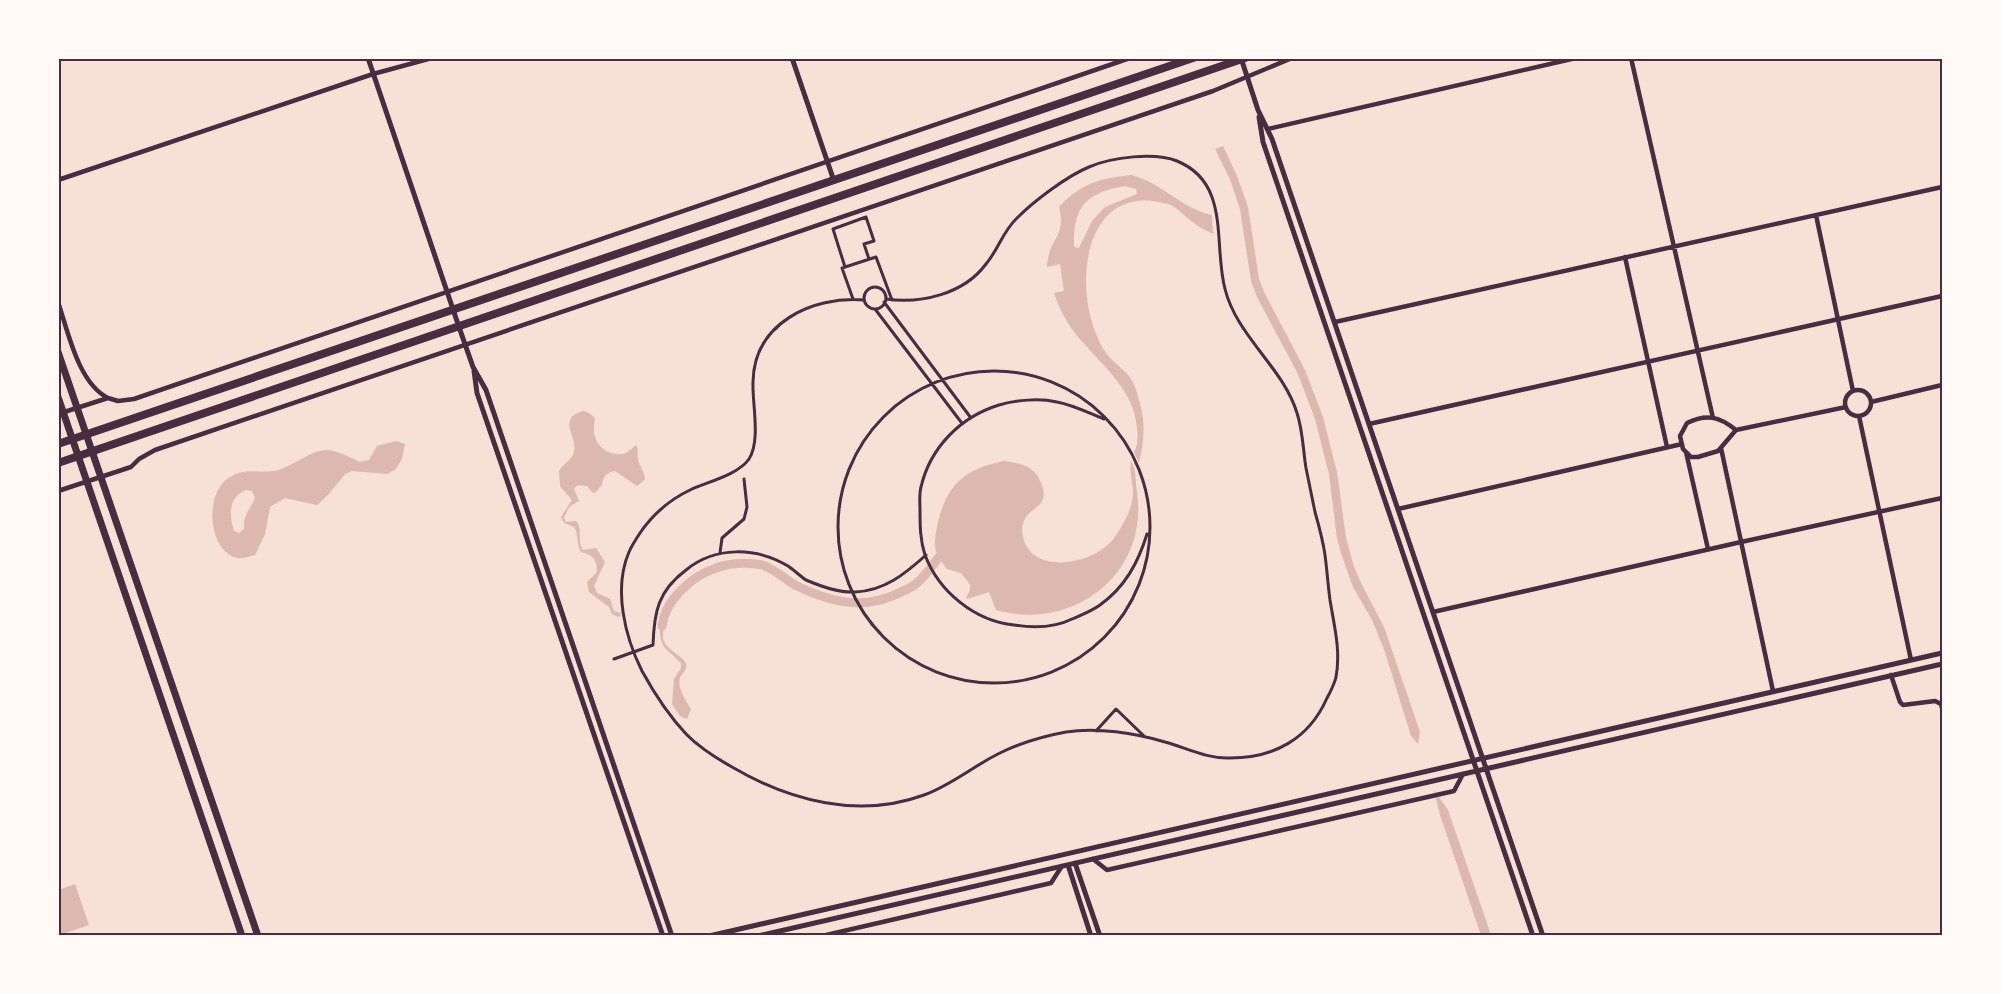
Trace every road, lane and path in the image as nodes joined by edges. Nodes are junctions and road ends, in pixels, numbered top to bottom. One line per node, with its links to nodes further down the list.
1 (368, 58): 10 (street)
2 (432, 58): 10 (street)
3 (792, 58): 14 (street)
4 (1130, 58): 14 (street)
5 (1193, 58): 16 (highway)
6 (1292, 58): 11 (street)
7 (1576, 58): 13 (street)
8 (1631, 58): 19 (street)
9 (1242, 59): 11 (street); 34 (highway)
10 (373, 74): 15 (street); 23 (street)
11 (1247, 77): 12 (street); 35 (street)
12 (1258, 110): 13 (street); 92 (street)
13 (1268, 129): 33 (street)
14 (828, 162): 16 (street); 23 (street)
15 (58, 180)
16 (834, 181): 31 (highway)
17 (1942, 187): 18 (street)
18 (1816, 215): 19 (street); 32 (street)
19 (1674, 247): 20 (street); 36 (street)
20 (1625, 257): 33 (street); 38 (street)
21 (869, 259): 22 (street); 22 (street); 28 (street)
22 (845, 267): 25 (street)
23 (447, 292): 31 (street); 45 (street)
24 (1942, 296): 32 (street)
25 (853, 299): 26 (street); 81 (street)
26 (864, 300): 27 (street); 30 (street)
27 (885, 300): 28 (street); 30 (street); 40 (street)
28 (891, 300): 90 (street)
29 (58, 302): 45 (street)
30 (875, 309): 41 (street)
31 (453, 310): 34 (street); 57 (highway)
32 (1838, 319): 36 (street); 43 (street)
33 (1335, 322): 55 (street)
34 (459, 327): 35 (street); 63 (highway)
35 (465, 345): 39 (street); 67 (street)
36 (1698, 351): 38 (street); 52 (street)
37 (58, 352): 48 (main road)
38 (1648, 362): 55 (street); 61 (street)
39 (473, 367): 101 (street); 102 (street)
40 (943, 380): 41 (street); 51 (street); 53 (street)
41 (932, 384): 54 (street); 79 (street)
42 (1942, 385): 46 (street)
43 (1853, 391): 46 (street); 47 (street)
44 (58, 397): 49 (main road)
45 (108, 398): 48 (street)
46 (1871, 402): 50 (street)
47 (1846, 407): 50 (street); 56 (street)
48 (77, 408): 49 (street); 57 (main road)
49 (61, 414): 58 (main road)
50 (1859, 416): 73 (street)
51 (971, 418): 53 (street); 54 (street)
52 (1713, 418): 56 (street); 60 (street)
53 (1106, 420): 74 (street)
54 (962, 423): 78 (street)
55 (1369, 424): 72 (street)
56 (1736, 430): 62 (street)
57 (87, 434): 58 (highway); 63 (main road)
58 (73, 439): 59 (highway); 65 (main road)
59 (58, 444)
60 (1682, 444): 61 (street); 64 (street)
61 (1667, 447): 72 (street)
62 (1721, 448): 64 (street); 75 (street)
63 (92, 451): 65 (highway); 67 (main road)
64 (1686, 452): 76 (street)
65 (78, 456): 66 (highway); 69 (main road)
66 (58, 463)
67 (101, 477): 69 (street); 100 (main road)
68 (744, 479): 77 (street)
69 (87, 482): 70 (street); 99 (main road)
70 (58, 491)
71 (1942, 498): 73 (street)
72 (1398, 509): 80 (street)
73 (1880, 512): 75 (street); 84 (street)
74 (1149, 526): 78 (street); 79 (street)
75 (1741, 542): 76 (street); 87 (street)
76 (1708, 549): 80 (street)
77 (720, 554): 79 (street); 81 (street)
78 (926, 555): 79 (street)
79 (854, 593)
80 (1433, 612): 91 (street)
81 (633, 652): 83 (street); 89 (street)
82 (1942, 652): 84 (street)
83 (614, 659)
84 (1911, 660): 87 (street)
85 (1942, 664): 86 (street)
86 (1891, 675): 88 (street); 93 (street)
87 (1773, 691): 91 (street)
88 (1942, 708)
89 (1096, 731): 90 (street); 90 (street)
90 (1146, 738)
91 (1483, 758): 92 (street); 93 (street)
92 (1474, 760): 94 (street); 103 (street)
93 (1486, 768): 94 (street); 109 (street)
94 (1477, 770): 95 (street); 108 (street)
95 (1463, 774): 96 (street); 96 (street)
96 (1093, 859): 97 (street)
97 (1075, 863): 98 (street); 107 (street)
98 (1065, 866): 104 (street); 105 (street); 106 (street)
99 (242, 936)
100 (258, 936)
101 (663, 936)
102 (672, 936)
103 (709, 936)
104 (758, 936)
105 (822, 936)
106 (1091, 936)
107 (1100, 936)
108 (1533, 936)
109 (1543, 936)

